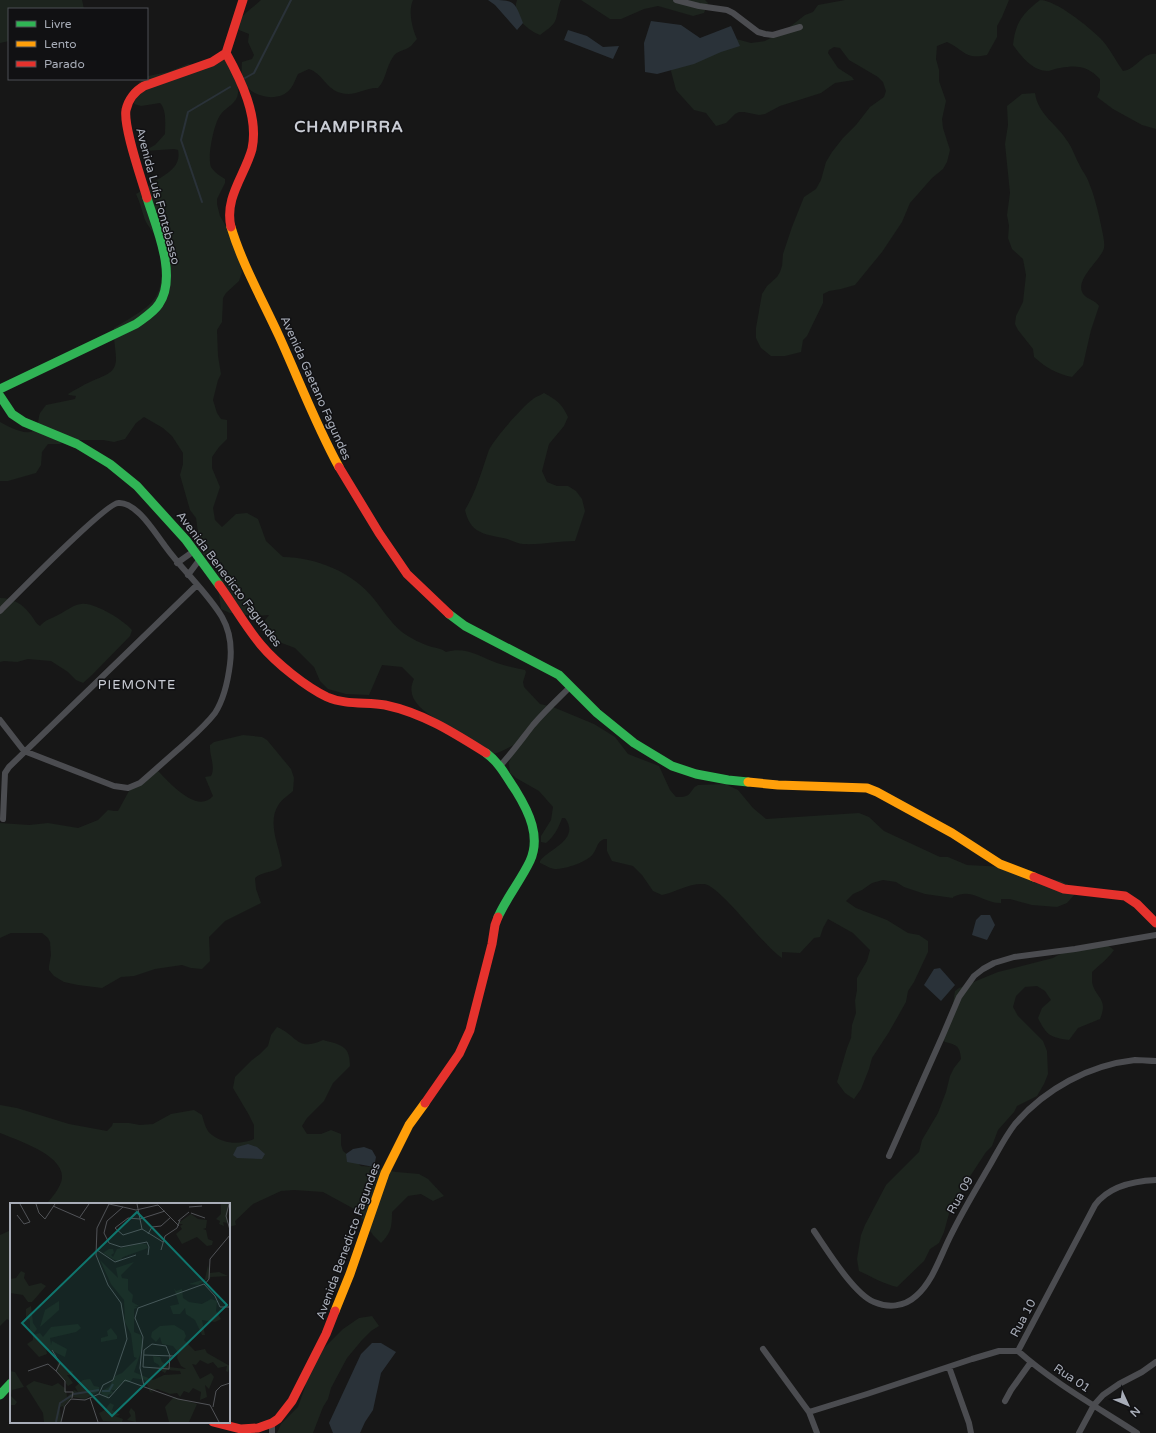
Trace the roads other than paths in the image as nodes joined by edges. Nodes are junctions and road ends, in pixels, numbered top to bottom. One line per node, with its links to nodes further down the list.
1 (243, 0): 4 (street)
2 (676, 0): 3 (street)
3 (800, 27)
4 (226, 53): 5 (street, Avenida Luís Fontebasso); 13 (street, Avenida Gaetano Fagundes)
5 (0, 389)
6 (0, 396): 7 (street, Avenida Benedicto Fagundes)
7 (194, 551): 8 (street, Avenida Benedicto Fagundes); 9 (street)
8 (200, 558): 10 (street); 16 (street, Avenida Benedicto Fagundes)
9 (178, 563): 10 (street); 12 (street)
10 (188, 575): 11 (street)
11 (197, 585): 15 (street); 15 (street)
12 (0, 611)
13 (571, 686): 16 (street); 19 (street, Avenida Gaetano Fagundes)
14 (0, 720): 15 (street)
15 (24, 751): 17 (street)
16 (500, 766): 36 (street, Avenida Benedicto Fagundes)
17 (3, 773): 18 (street)
18 (3, 819)
19 (1156, 923)
20 (1156, 935): 22 (street)
21 (1156, 1061): 24 (street, Rua 09)
22 (889, 1156)
23 (1156, 1180): 26 (street, Rua 10)
24 (814, 1231)
25 (763, 1349): 34 (street)
26 (1018, 1351): 27 (street, Rua 01); 29 (street, Rua 10)
27 (1031, 1362): 32 (street); 33 (street, Rua 01)
28 (1156, 1362): 33 (street)
29 (949, 1366): 34 (street, Rua 10); 38 (street)
30 (10, 1384): 31 (street)
31 (0, 1395)
32 (1005, 1401)
33 (1094, 1405): 39 (street); 40 (street, Rua 01)
34 (809, 1412): 37 (street)
35 (218, 1423): 36 (street, Avenida Benedicto Fagundes)
36 (272, 1428)
37 (817, 1433)
38 (970, 1433)
39 (1079, 1433)
40 (1137, 1433)

